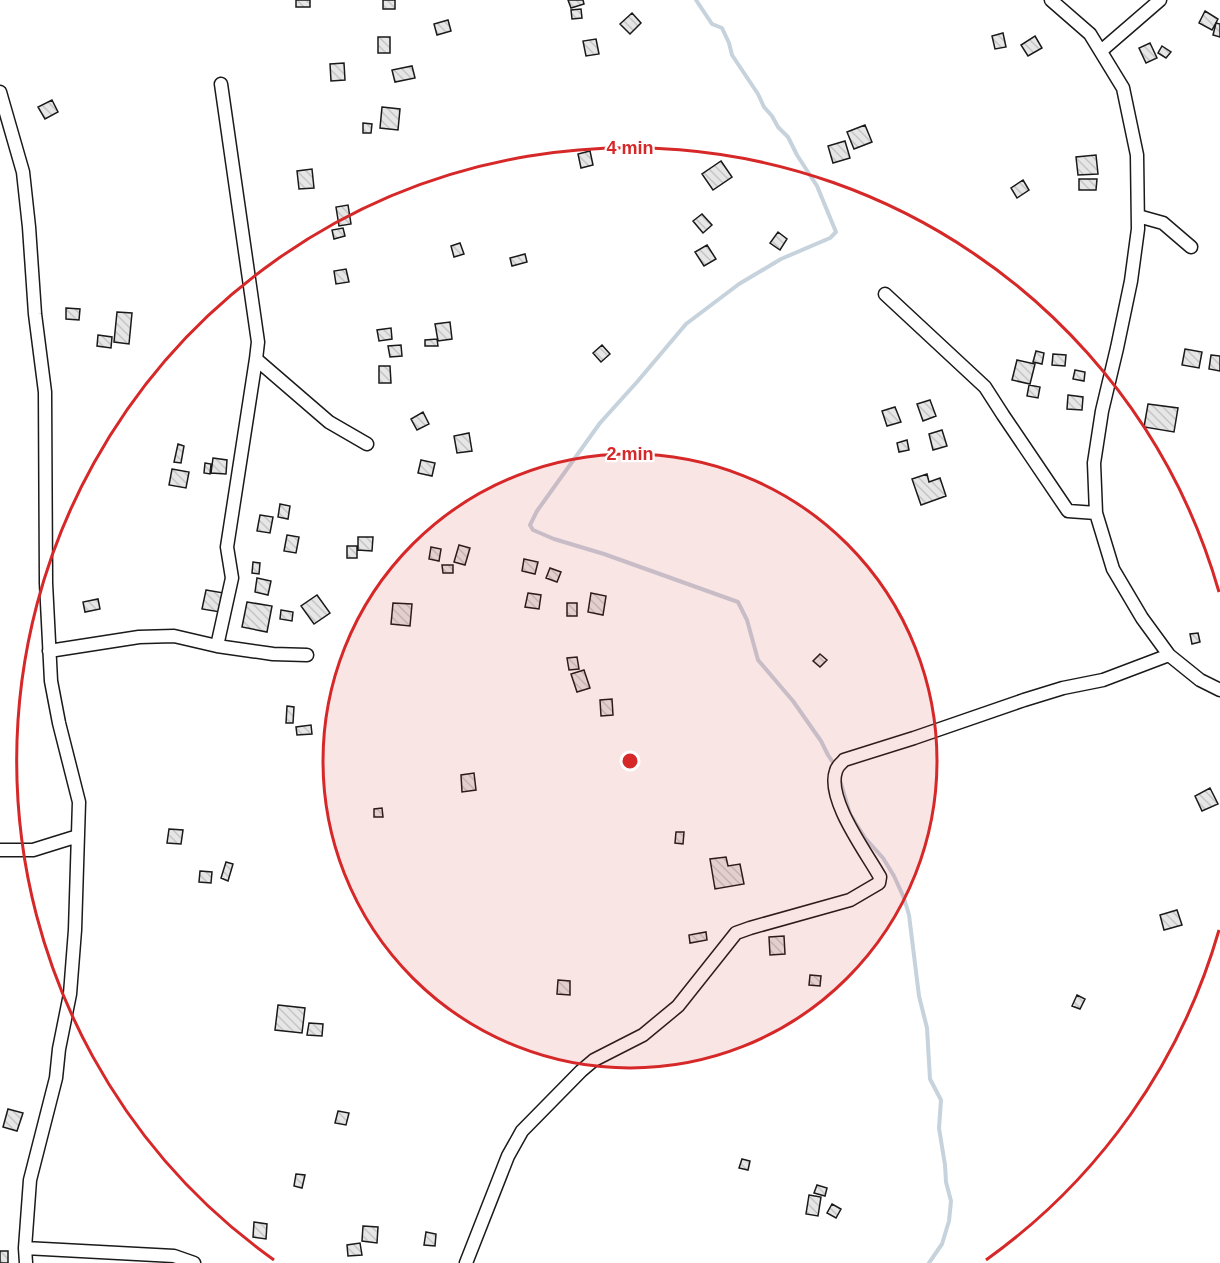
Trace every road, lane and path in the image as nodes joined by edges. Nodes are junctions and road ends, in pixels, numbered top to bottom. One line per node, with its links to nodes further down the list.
1 (1051, 0): 3 (street)
2 (1160, 0): 3 (street)
3 (1101, 51): 6 (street)
4 (221, 84): 9 (street)
5 (0, 92): 13 (street)
6 (1138, 216): 7 (street); 11 (street)
7 (1191, 247)
8 (885, 294): 11 (street)
9 (256, 359): 10 (street); 12 (street)
10 (367, 444)
11 (1096, 513): 15 (street)
12 (218, 646): 13 (street); 14 (street)
13 (49, 651): 17 (street)
14 (308, 655)
15 (1169, 655): 16 (street); 22 (street)
16 (1220, 690)
17 (78, 836): 18 (street); 19 (street)
18 (0, 850)
19 (25, 1248): 20 (street); 21 (street)
20 (26, 1263)
21 (194, 1263)
22 (466, 1263)

